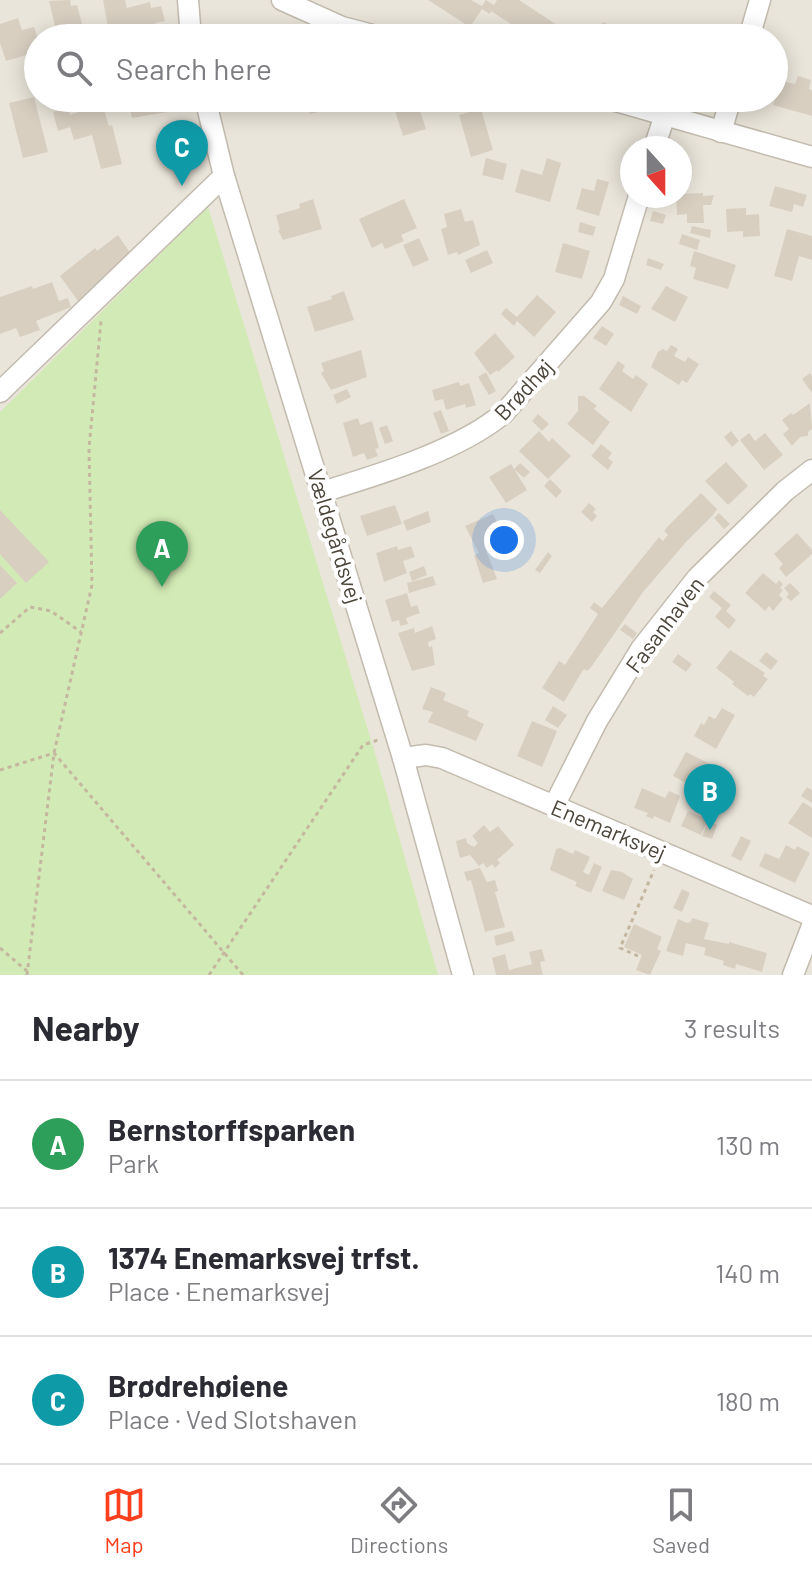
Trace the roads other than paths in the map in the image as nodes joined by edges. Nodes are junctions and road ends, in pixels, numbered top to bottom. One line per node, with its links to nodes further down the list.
1 (188, 0): 4 (street)
2 (282, 0): 5 (street)
3 (760, 0): 6 (street)
4 (190, 24)
5 (335, 24)
6 (753, 24)
7 (208, 112): 14 (street, Vældegårdsvej)
8 (654, 112): 10 (street)
9 (727, 112): 11 (street)
10 (665, 115): 11 (street); 12 (street)
11 (721, 132): 13 (street)
12 (658, 136)
13 (812, 157)
14 (224, 176): 16 (street); 18 (street, Vældegårdsvej)
15 (635, 208): 18 (street, Brødhøj)
16 (0, 392)
17 (812, 470): 20 (street, Fasanhaven)
18 (322, 492): 19 (street, Vældegårdsvej)
19 (403, 758): 20 (street, Enemarksvej); 23 (street, Vældegårdsvej)
20 (554, 806): 21 (street, Enemarksvej)
21 (812, 916)
22 (812, 926): 24 (street)
23 (463, 975)
24 (793, 975)

